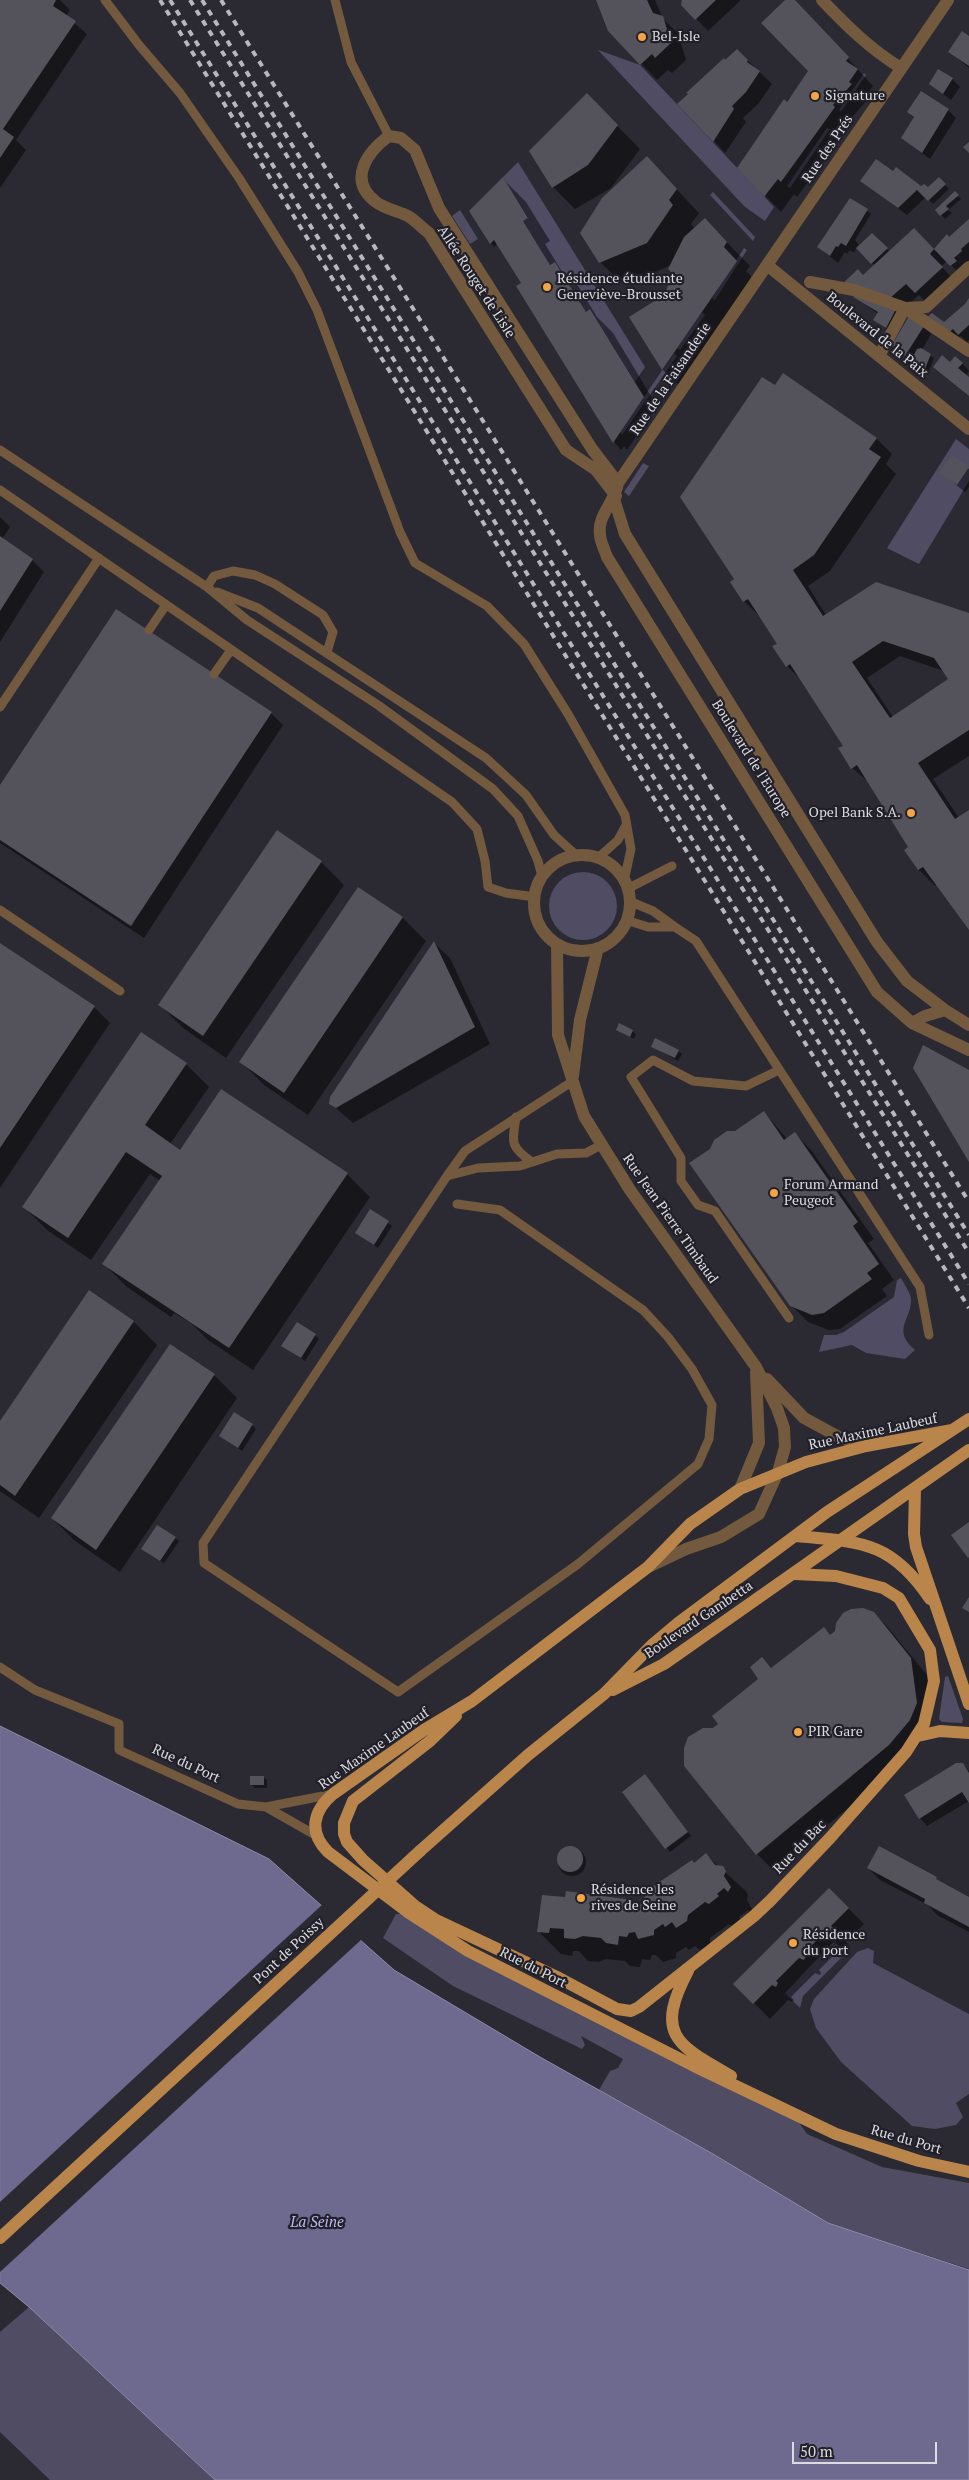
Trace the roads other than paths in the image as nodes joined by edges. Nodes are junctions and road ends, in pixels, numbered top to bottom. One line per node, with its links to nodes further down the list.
1 (105, 0): 25 (lane)
2 (335, 0): 6 (lane)
3 (822, 0): 5 (street)
4 (948, 0): 5 (street, Rue des Prés)
5 (901, 68): 7 (street, Rue des Prés)
6 (390, 136): 16 (street, Allée Rouget de Lisle); 16 (street, Allée Rouget de Lisle)
7 (767, 265): 12 (street, Boulevard de la Paix); 16 (street, Rue de la Faisanderie)
8 (969, 267): 10 (street)
9 (810, 282): 10 (street)
10 (905, 308): 11 (street); 12 (street)
11 (969, 351)
12 (879, 356): 13 (street, Boulevard de la Paix)
13 (969, 429)
14 (0, 450): 18 (lane)
15 (0, 490): 17 (lane)
16 (616, 493): 38 (street, Boulevard de l'Europe); 39 (street, Boulevard de l'Europe)
17 (99, 558): 19 (lane); 24 (lane)
18 (207, 588): 22 (lane); 22 (lane); 29 (lane)
19 (166, 604): 20 (lane); 21 (lane)
20 (149, 630)
21 (231, 650): 23 (lane); 31 (lane)
22 (327, 652): 26 (lane)
23 (214, 674)
24 (0, 707)
25 (626, 824): 27 (lane); 30 (lane)
26 (576, 855): 27 (street); 29 (street)
27 (598, 858): 30 (street)
28 (672, 866): 30 (lane)
29 (542, 876): 31 (street)
30 (627, 890): 33 (street); 34 (lane)
31 (535, 897): 35 (street)
32 (0, 910): 37 (lane)
33 (626, 920): 34 (lane); 36 (street)
34 (675, 926): 43 (lane)
35 (557, 944): 36 (street); 44 (street, Rue Jean Pierre Timbaud)
36 (598, 948): 44 (street, Rue Jean Pierre Timbaud)
37 (120, 991)
38 (944, 1010): 39 (street); 40 (street, Boulevard de l'Europe)
39 (912, 1023): 41 (street, Boulevard de l'Europe)
40 (965, 1023): 41 (street, Boulevard de l'Europe)
41 (943, 1036): 42 (street, Boulevard de l'Europe)
42 (969, 1050)
43 (779, 1070): 50 (lane); 51 (lane)
44 (573, 1081): 45 (lane); 46 (street, Rue Jean Pierre Timbaud)
45 (516, 1117): 47 (lane); 48 (lane)
46 (601, 1145): 47 (lane); 52 (street, Rue Jean Pierre Timbaud)
47 (532, 1162): 48 (lane)
48 (447, 1176): 49 (lane)
49 (457, 1204)
50 (789, 1318)
51 (929, 1335)
52 (756, 1367): 55 (street, Rue Jean Pierre Timbaud); 57 (street, Rue Jean Pierre Timbaud); 59 (street)
53 (969, 1419): 54 (main road, Boulevard Gambetta)
54 (952, 1430): 55 (main road, Rue Maxime Laubeuf); 60 (main road, Boulevard Gambetta)
55 (866, 1446): 57 (main road, Rue Maxime Laubeuf)
56 (969, 1450): 58 (main road, Boulevard Gambetta)
57 (778, 1472): 59 (main road, Rue Maxime Laubeuf); 62 (street, Rue Jean Pierre Timbaud)
58 (915, 1488): 61 (main road, Boulevard Gambetta); 64 (main road)
59 (740, 1489): 62 (main road, Rue Maxime Laubeuf)
60 (796, 1536): 61 (main road); 66 (main road, Boulevard Gambetta)
61 (840, 1540): 63 (main road, Boulevard Gambetta); 64 (main road)
62 (648, 1567): 67 (main road, Rue Maxime Laubeuf)
63 (795, 1574): 66 (main road, Boulevard Gambetta); 70 (main road, Rue du Bac)
64 (942, 1618): 68 (main road)
65 (0, 1667): 72 (lane, Rue du Port)
66 (604, 1694): 77 (main road, Pont de Poissy, bridge)
67 (472, 1701): 71 (main road, Rue Maxime Laubeuf); 74 (main road, Rue du Bac)
68 (969, 1704)
69 (969, 1733): 70 (main road)
70 (918, 1736): 74 (main road, Rue du Bac)
71 (333, 1794): 72 (lane, Rue du Port); 73 (main road, Rue Maxime Laubeuf)
72 (266, 1807): 73 (lane, Rue du Port)
73 (317, 1836): 75 (main road, Rue du Port)
74 (690, 1967): 75 (main road, Rue du Port)
75 (809, 2121): 76 (main road, Rue du Port)
76 (969, 2172)
77 (0, 2238)

